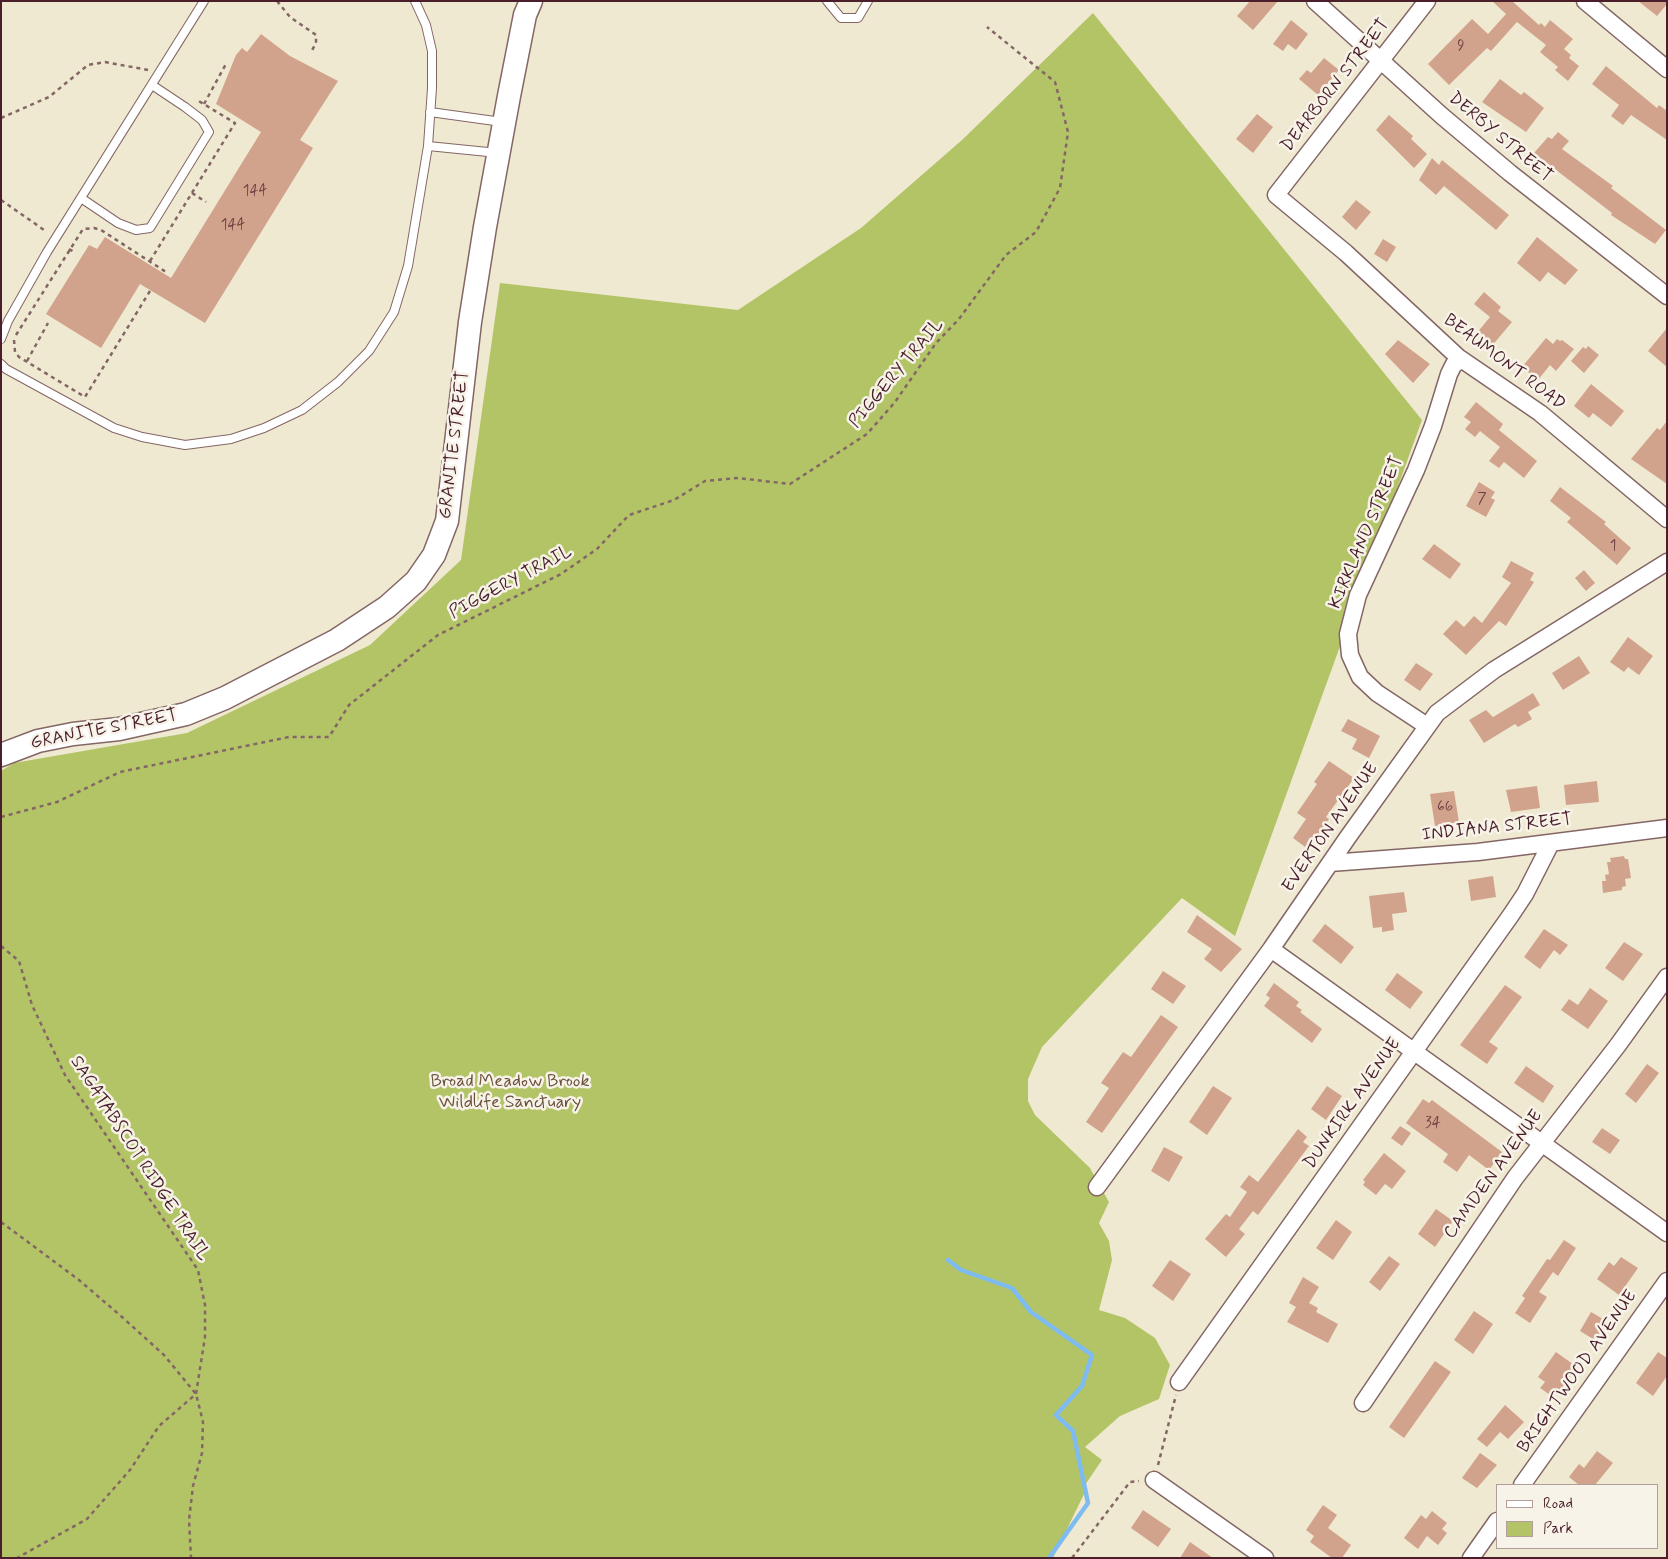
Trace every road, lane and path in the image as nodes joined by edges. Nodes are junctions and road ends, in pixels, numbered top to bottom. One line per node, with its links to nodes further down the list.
1 (204, 1): 16 (lane)
2 (277, 1): 11 (path)
3 (415, 1): 18 (lane)
4 (531, 1): 20 (street, GRANITE STREET)
5 (827, 1): 6 (lane)
6 (868, 1)
7 (1315, 1): 12 (street, DERBY STREET)
8 (1427, 1): 12 (street, DEARBORN STREET)
9 (1585, 1): 14 (street)
10 (987, 27): 43 (path, PIGGERY TRAIL)
11 (311, 52)
12 (1382, 62): 24 (street, DEARBORN STREET); 33 (street, DERBY STREET)
13 (226, 64): 17 (path)
14 (1667, 69)
15 (150, 70): 19 (path)
16 (152, 85): 25 (lane); 25 (lane)
17 (204, 104)
18 (430, 112): 20 (lane); 21 (lane)
19 (1, 118)
20 (504, 122): 22 (street, GRANITE STREET)
21 (428, 146): 22 (lane); 38 (lane)
22 (499, 153): 42 (street, GRANITE STREET)
23 (192, 194): 27 (path)
24 (1276, 195): 36 (street, BEAUMONT ROAD)
25 (81, 198): 35 (lane)
26 (1, 200): 28 (path)
27 (206, 202)
28 (48, 233)
29 (70, 250): 30 (path); 31 (path); 37 (path)
30 (76, 253)
31 (166, 272)
32 (150, 291): 37 (path)
33 (1667, 296)
34 (48, 323): 37 (path)
35 (1, 339)
36 (1462, 360): 39 (street, BEAUMONT ROAD); 41 (street, KIRKLAND STREET)
37 (26, 361)
38 (1, 364)
39 (1667, 519)
40 (1667, 562): 41 (street, EVERTON AVENUE)
41 (1427, 726): 46 (street, EVERTON AVENUE)
42 (1, 755)
43 (1, 816)
44 (1667, 828): 45 (street, INDIANA STREET)
45 (1551, 844): 46 (street, INDIANA STREET); 50 (street, DUNKIRK AVENUE)
46 (1330, 863): 48 (street, EVERTON AVENUE)
47 (1, 946): 57 (path, SAGATABSCOT RIDGE TRAIL)
48 (1271, 949): 50 (street); 52 (street, EVERTON AVENUE)
49 (1667, 976): 51 (street, CAMDEN AVENUE)
50 (1414, 1052): 51 (street); 56 (street, DUNKIRK AVENUE)
51 (1540, 1143): 54 (street); 58 (street, CAMDEN AVENUE)
52 (1096, 1188)
53 (1, 1222): 57 (path)
54 (1667, 1233)
55 (1667, 1281): 60 (street, BRIGHTWOOD AVENUE)
56 (1179, 1382): 59 (path)
57 (196, 1394): 62 (path); 63 (path)
58 (1363, 1403)
59 (1154, 1480): 64 (path); 65 (street)
60 (1523, 1484)
61 (1496, 1522): 66 (street)
62 (17, 1558)
63 (191, 1558)
64 (1072, 1558)
65 (1266, 1558)
66 (1470, 1558)

